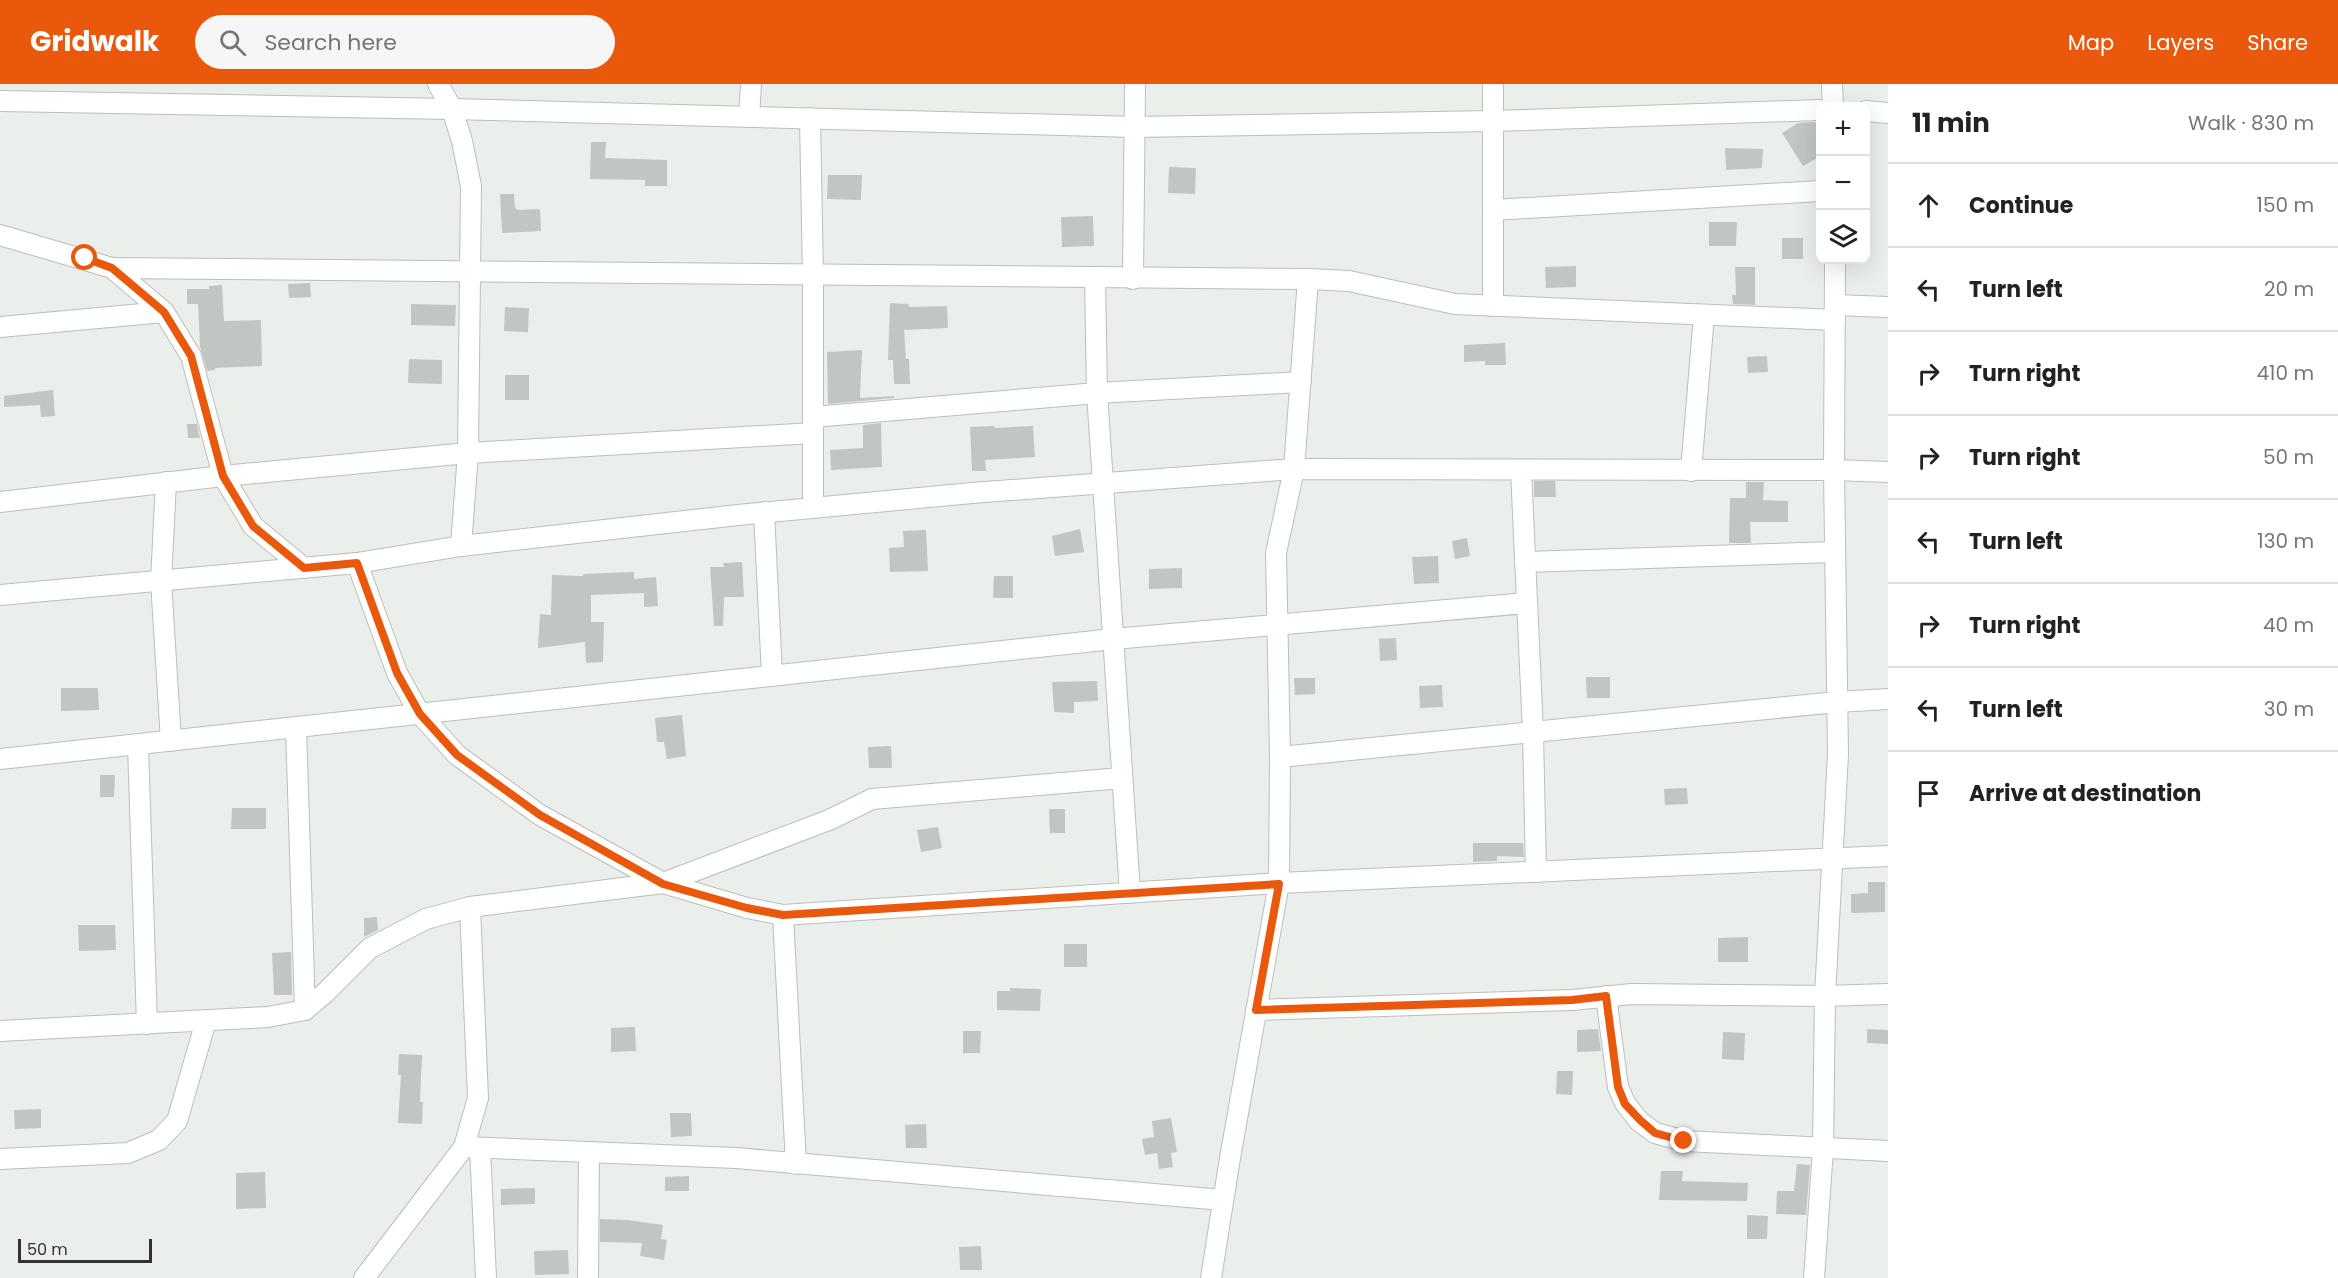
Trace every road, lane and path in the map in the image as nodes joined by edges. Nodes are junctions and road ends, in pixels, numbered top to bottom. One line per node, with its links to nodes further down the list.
1 (438, 84): 8 (street)
2 (751, 84): 12 (street)
3 (1136, 84): 15 (street)
4 (1493, 84): 14 (street)
5 (1832, 84): 7 (street)
6 (0, 101): 8 (street)
7 (1833, 102)
8 (452, 109): 12 (street); 21 (street)
9 (1816, 110): 14 (street)
10 (1870, 111): 11 (street)
11 (1888, 113)
12 (749, 117): 13 (street)
13 (810, 118): 15 (street); 22 (street)
14 (1493, 121): 15 (street); 17 (street)
15 (1135, 127): 24 (street)
16 (1816, 191): 17 (street)
17 (1493, 210): 26 (street)
18 (0, 235): 20 (street)
19 (1835, 264): 29 (street)
20 (112, 268): 21 (street); 28 (street)
21 (468, 272): 22 (street); 35 (street)
22 (813, 276): 23 (street); 34 (street)
23 (1095, 279): 24 (street); 33 (street)
24 (1133, 279): 25 (street)
25 (1308, 279): 26 (street); 32 (street)
26 (1493, 306): 30 (street)
27 (1888, 306): 29 (street)
28 (164, 312): 31 (street); 41 (street)
29 (1835, 313): 30 (street); 38 (street)
30 (1704, 315): 39 (street)
31 (0, 327)
32 (1301, 382): 33 (street); 36 (street)
33 (1097, 393): 34 (street); 43 (street)
34 (813, 425): 35 (street); 45 (street)
35 (468, 453): 41 (street); 47 (street)
36 (1294, 469): 37 (street); 43 (street); 55 (street)
37 (1521, 470): 39 (street); 49 (street)
38 (1834, 470): 39 (street); 40 (street); 48 (street)
39 (1691, 471)
40 (1888, 472)
41 (223, 476): 42 (street); 51 (street)
42 (166, 482): 44 (street); 52 (street)
43 (1102, 483): 45 (street); 56 (street)
44 (0, 502)
45 (813, 508): 46 (street)
46 (764, 512): 47 (street); 57 (street)
47 (461, 546): 50 (street)
48 (1835, 552): 49 (street); 59 (street)
49 (1525, 562): 54 (street)
50 (357, 563): 51 (street); 60 (street)
51 (304, 568): 52 (street)
52 (161, 580): 53 (street); 63 (street)
53 (0, 595)
54 (1527, 603): 55 (street); 62 (street)
55 (1278, 623): 56 (street); 65 (street)
56 (1113, 639): 57 (street); 67 (street)
57 (772, 675): 60 (street)
58 (1888, 699): 59 (street)
59 (1837, 702): 62 (street); 69 (street)
60 (420, 714): 61 (street); 71 (street)
61 (296, 728): 63 (street); 79 (street)
62 (1533, 732): 65 (street); 70 (street)
63 (171, 741): 64 (street)
64 (138, 745): 66 (street); 82 (street)
65 (1280, 757): 72 (street)
66 (0, 759)
67 (1122, 778): 71 (street); 73 (street)
68 (1888, 856): 69 (street)
69 (1833, 859): 70 (street); 78 (street)
70 (1536, 872): 72 (street)
71 (663, 884): 74 (street); 75 (street)
72 (1279, 884): 73 (street); 80 (street)
73 (1130, 893): 75 (street)
74 (470, 907): 79 (street); 84 (street)
75 (783, 915): 89 (street)
76 (1888, 994): 78 (street)
77 (1606, 996): 78 (street); 80 (street); 85 (street)
78 (1825, 996): 85 (street)
79 (305, 1010): 81 (street)
80 (1256, 1010): 90 (street)
81 (206, 1021): 82 (street); 88 (street)
82 (147, 1024): 83 (street)
83 (0, 1031)
84 (472, 1148): 87 (street); 91 (street); 92 (street)
85 (1823, 1149): 86 (street); 95 (street)
86 (1888, 1151)
87 (589, 1152): 89 (street); 93 (street)
88 (0, 1159)
89 (796, 1164): 90 (street)
90 (1223, 1200): 94 (street)
91 (364, 1278)
92 (486, 1278)
93 (588, 1278)
94 (1211, 1278)
95 (1814, 1278)

